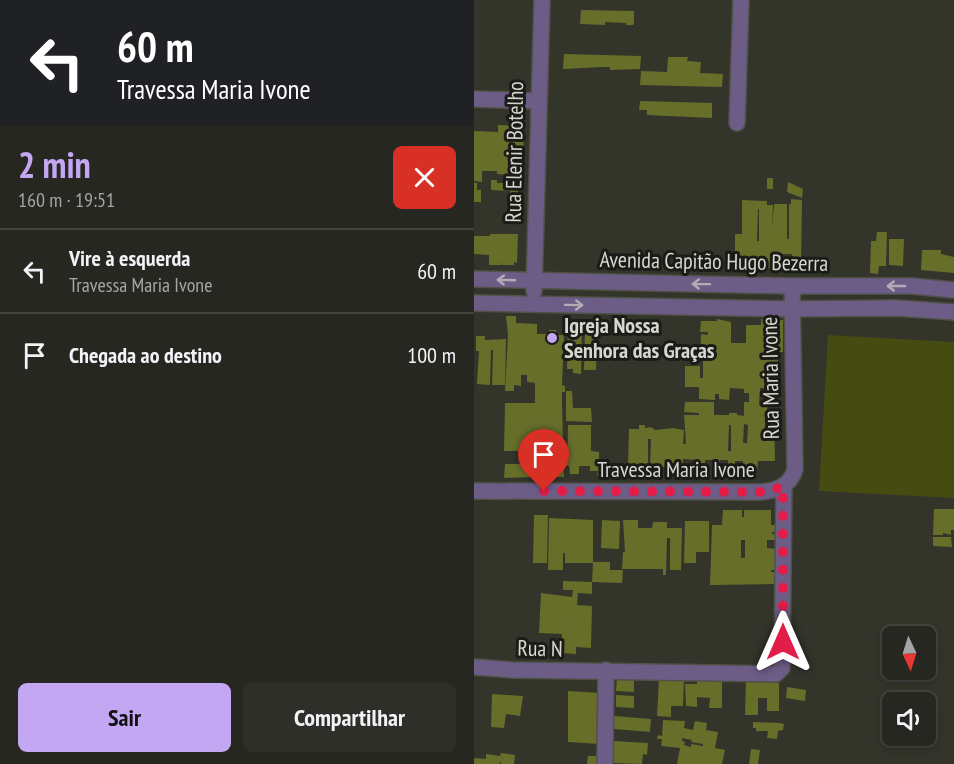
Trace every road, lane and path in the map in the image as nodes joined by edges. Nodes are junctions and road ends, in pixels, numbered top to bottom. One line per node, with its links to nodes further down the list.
1 (542, 0): 4 (street, Rua Elenir Botelho)
2 (741, 0): 5 (street)
3 (474, 99): 4 (street)
4 (538, 101): 7 (street, Rua Elenir Botelho)
5 (737, 123)
6 (474, 279): 7 (street, Avenida Capitão Hugo Bezerra, one-way to 6)
7 (534, 281): 8 (street, Avenida Capitão Hugo Bezerra, one-way to 7); 11 (street, Rua Elenir Botelho)
8 (792, 286): 9 (street, Avenida Capitão Hugo Bezerra, one-way to 8); 12 (street, Rua Maria Ivone)
9 (954, 290)
10 (474, 303): 11 (street, Avenida Capitão Hugo Bezerra)
11 (533, 304): 12 (street, Avenida Capitão Hugo Bezerra, one-way to 12)
12 (791, 309): 13 (street, Avenida Capitão Hugo Bezerra); 14 (street, Rua Maria Ivone)
13 (954, 312)
14 (795, 469): 15 (street, Travessa Maria Ivone)
15 (783, 486): 16 (street, Travessa Maria Ivone); 18 (street, Rua N)
16 (474, 491)
17 (474, 667): 18 (street, Rua N)
18 (606, 670): 19 (street)
19 (604, 764)

